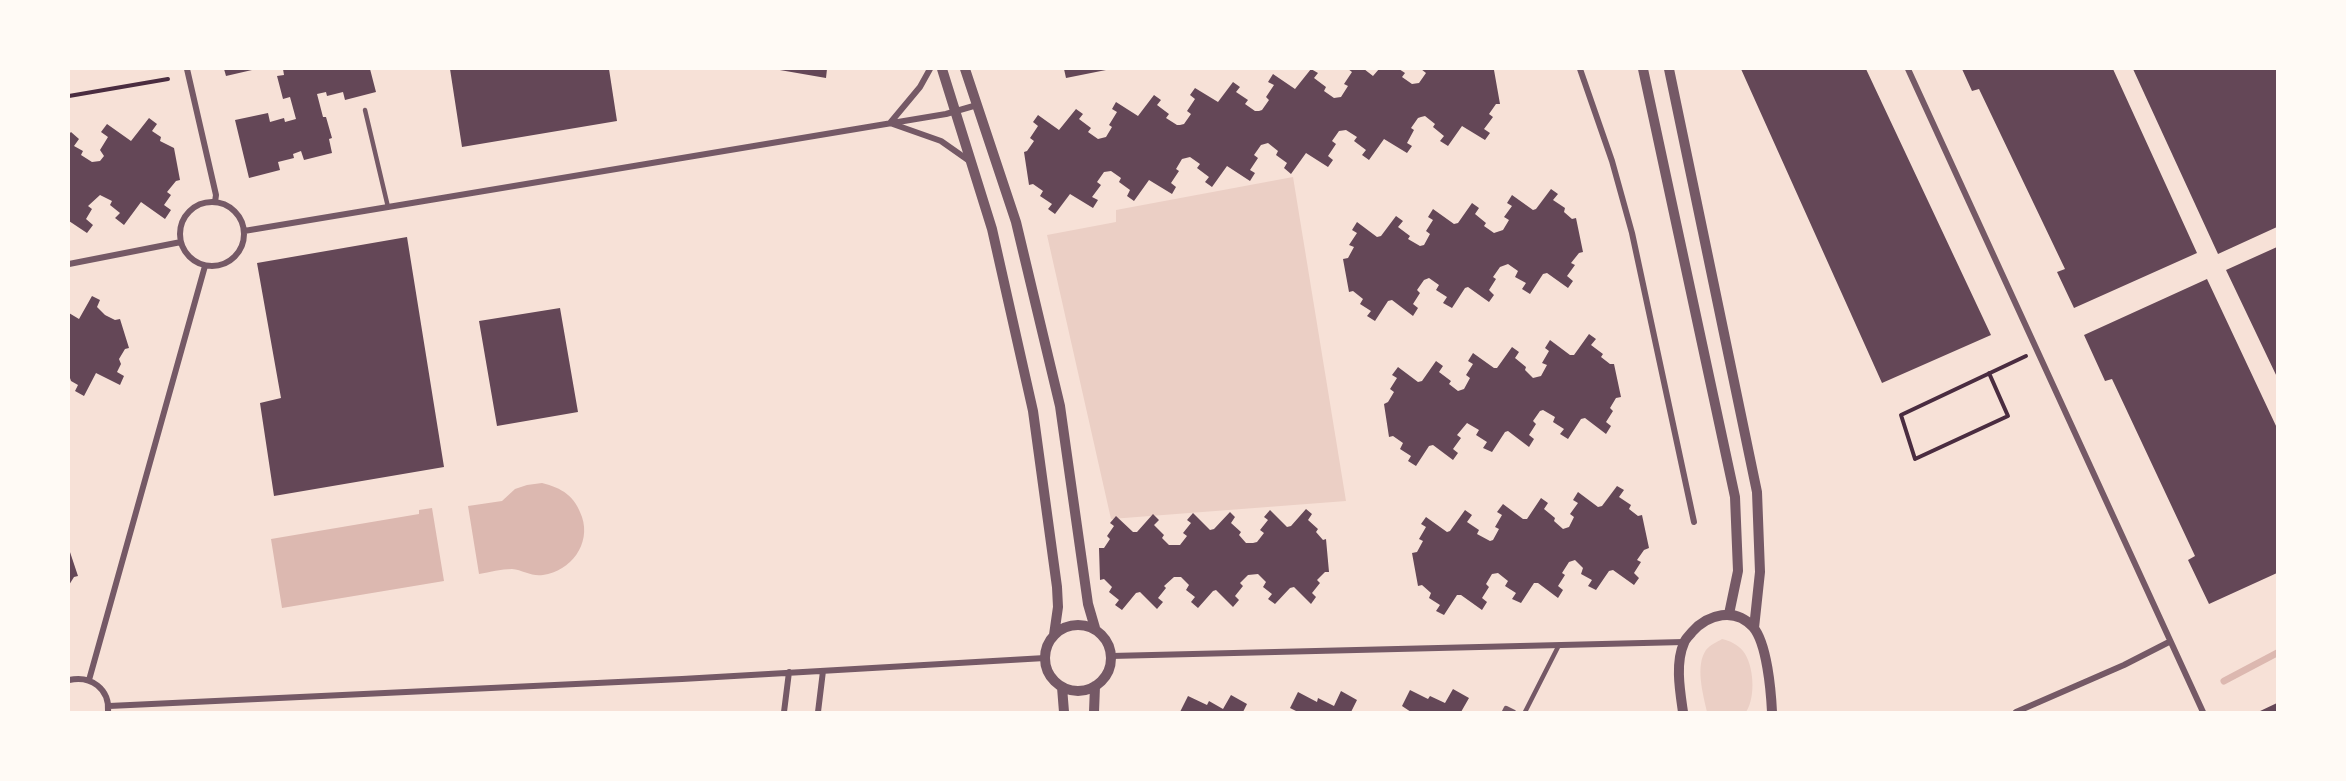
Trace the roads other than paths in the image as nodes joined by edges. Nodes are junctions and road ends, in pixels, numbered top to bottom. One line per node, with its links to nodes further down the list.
1 (187, 69): 14 (street)
2 (930, 69): 12 (street)
3 (942, 69): 11 (street)
4 (965, 69): 9 (street)
5 (1580, 69): 20 (street)
6 (1643, 69): 21 (street)
7 (1669, 69): 23 (street)
8 (1908, 69): 26 (street)
9 (977, 105): 11 (street); 22 (street)
10 (365, 110): 15 (lane)
11 (955, 111): 12 (street); 13 (street)
12 (890, 123): 13 (street); 15 (street)
13 (972, 163): 24 (street)
14 (215, 202): 16 (street); 17 (street)
15 (388, 207): 16 (street)
16 (244, 231): 19 (street)
17 (181, 242): 18 (street); 19 (street)
18 (69, 264)
19 (205, 266): 33 (street)
20 (1694, 522)
21 (1729, 614): 23 (street); 25 (street)
22 (1095, 628): 24 (street); 28 (street)
23 (1754, 628): 45 (street)
24 (1054, 635): 29 (street)
25 (1684, 642): 27 (street); 44 (street)
26 (2169, 642): 46 (street); 47 (street)
27 (1559, 645): 28 (street); 43 (lane)
28 (1111, 656): 34 (street)
29 (1045, 658): 30 (street); 35 (street)
30 (823, 671): 31 (street); 38 (street)
31 (789, 672): 36 (street); 37 (street)
32 (69, 680): 33 (street)
33 (89, 680): 36 (street)
34 (1095, 686): 35 (street); 40 (street)
35 (1062, 687): 39 (street)
36 (108, 709)
37 (784, 712)
38 (818, 712)
39 (1064, 712)
40 (1094, 712)
41 (1504, 712): 42 (lane)
42 (1514, 712)
43 (1525, 712)
44 (1683, 712)
45 (1772, 712)
46 (2016, 712)
47 (2203, 712)

